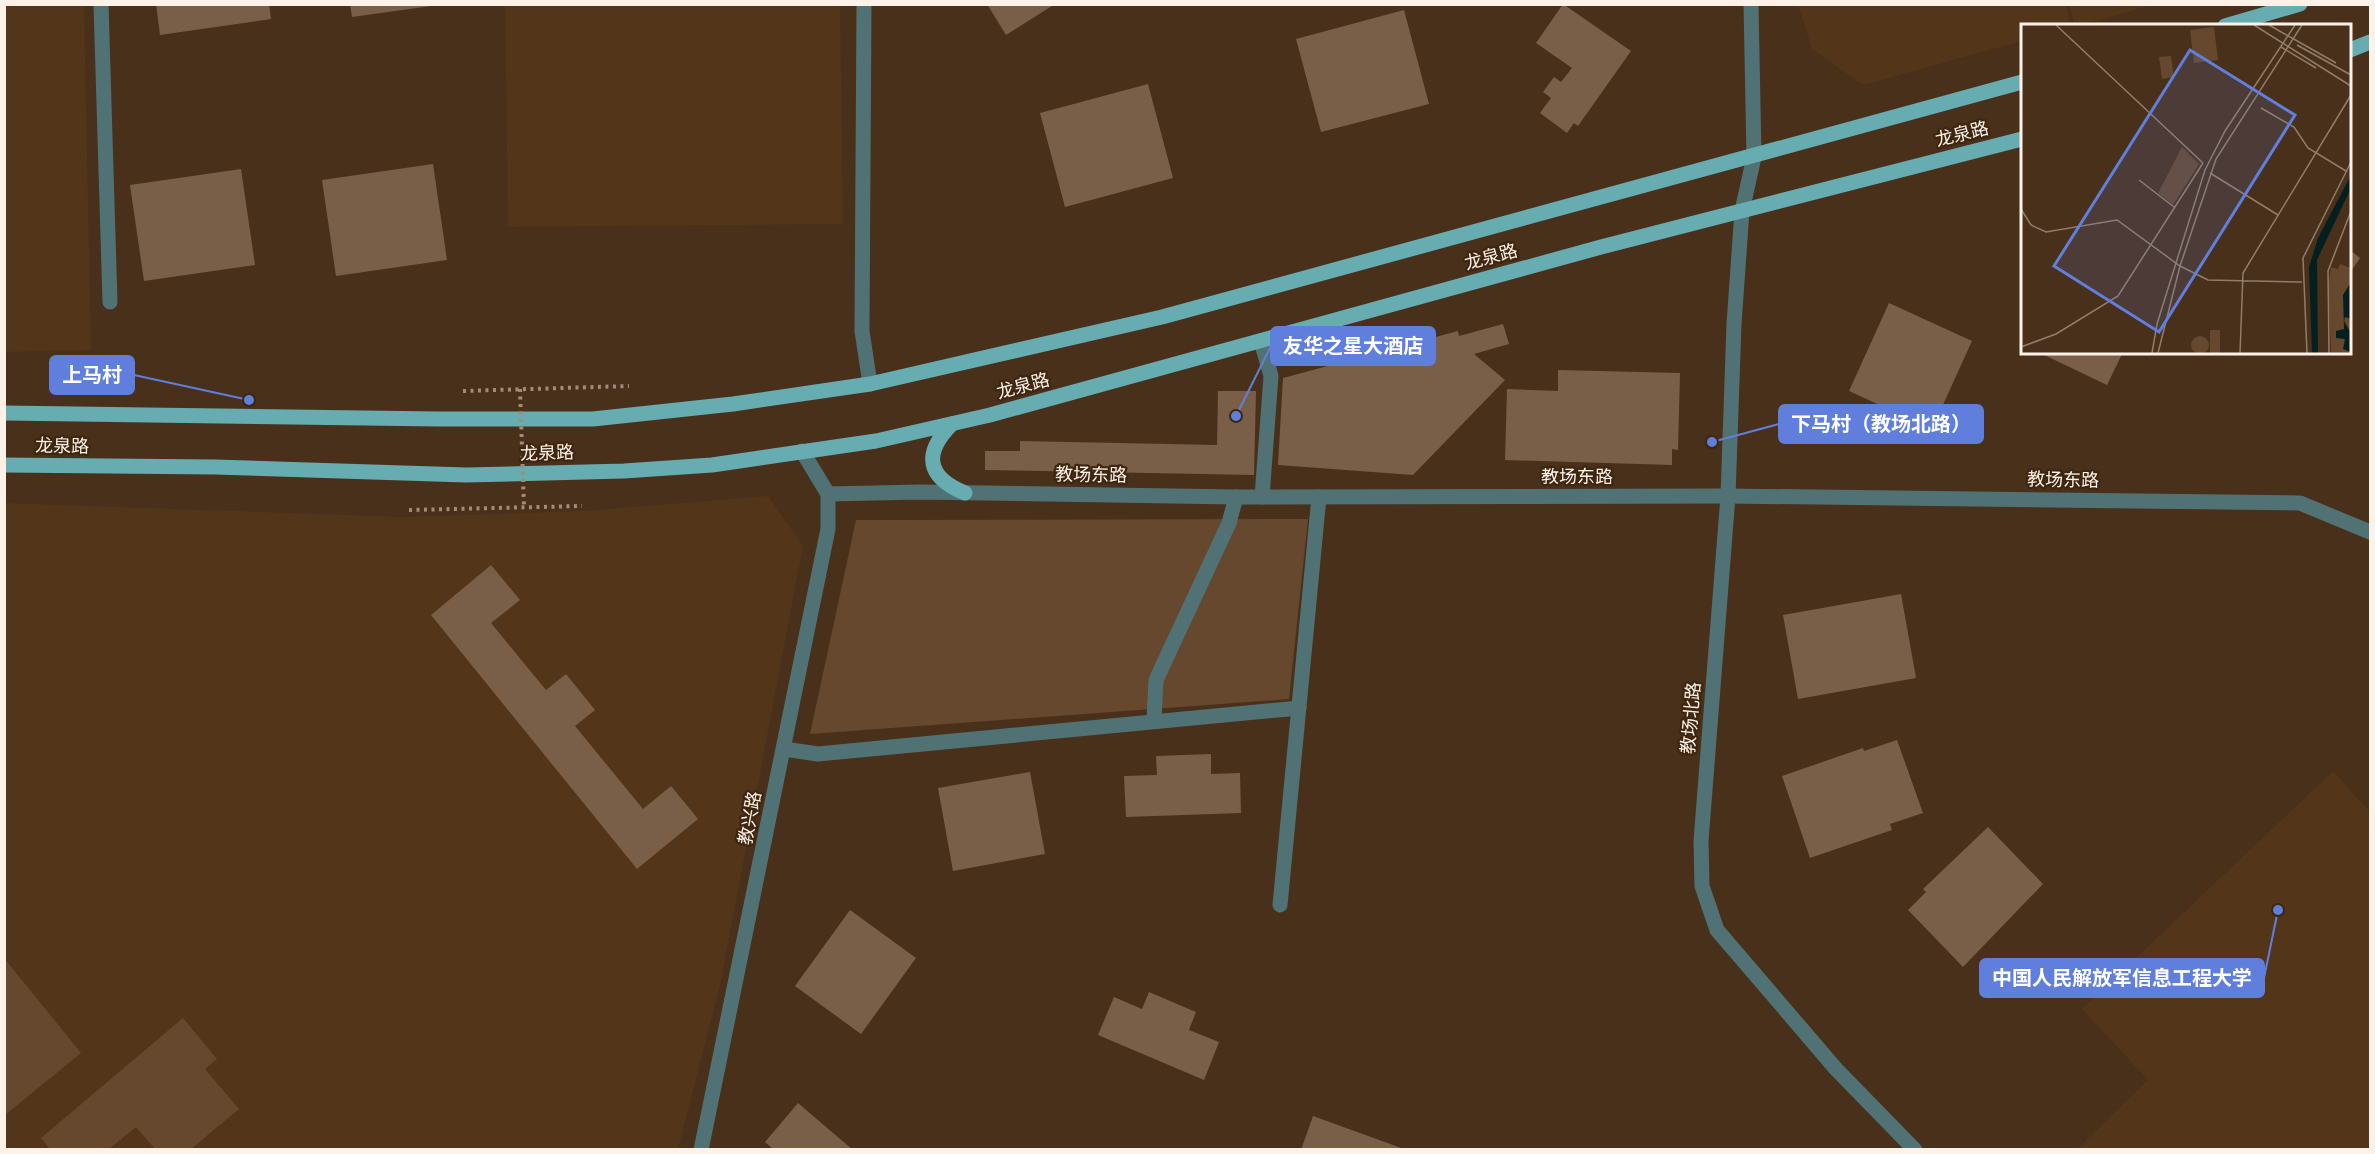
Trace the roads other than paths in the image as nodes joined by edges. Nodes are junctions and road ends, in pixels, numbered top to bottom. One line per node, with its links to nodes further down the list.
1 (101, 4): 12 (street)
2 (864, 4): 14 (street)
3 (1751, 4): 10 (street, 教场北路)
4 (2300, 4): 5 (main road)
5 (2232, 24)
6 (2370, 42): 7 (main road)
7 (2351, 49)
8 (2021, 82): 10 (main road, 龙泉路)
9 (2021, 139): 11 (main road, 龙泉路)
10 (1754, 157): 11 (street, 教场北路); 14 (main road, 龙泉路)
11 (1742, 211): 13 (main road, 龙泉路); 21 (street, 教场北路)
12 (110, 302)
13 (1260, 341): 16 (main road, 龙泉路); 23 (street)
14 (870, 384): 15 (main road, 龙泉路)
15 (4, 413)
16 (952, 424): 17 (main road, 龙泉路); 19 (main road)
17 (802, 451): 18 (main road, 龙泉路); 20 (street)
18 (4, 465)
19 (965, 493): 20 (street, 教场东路); 22 (street, 教场东路)
20 (828, 494): 28 (street, 教兴路)
21 (1728, 496): 24 (street, 教场东路); 25 (street, 教场东路); 31 (street, 教场北路)
22 (1236, 497): 23 (street, 教场东路); 27 (street)
23 (1263, 497): 24 (street, 教场东路)
24 (1319, 497): 26 (street)
25 (2370, 532)
26 (1299, 708): 27 (street); 29 (street)
27 (1154, 720): 28 (street)
28 (784, 748): 30 (street, 教兴路)
29 (1280, 905)
30 (701, 1149)
31 (1915, 1149)

